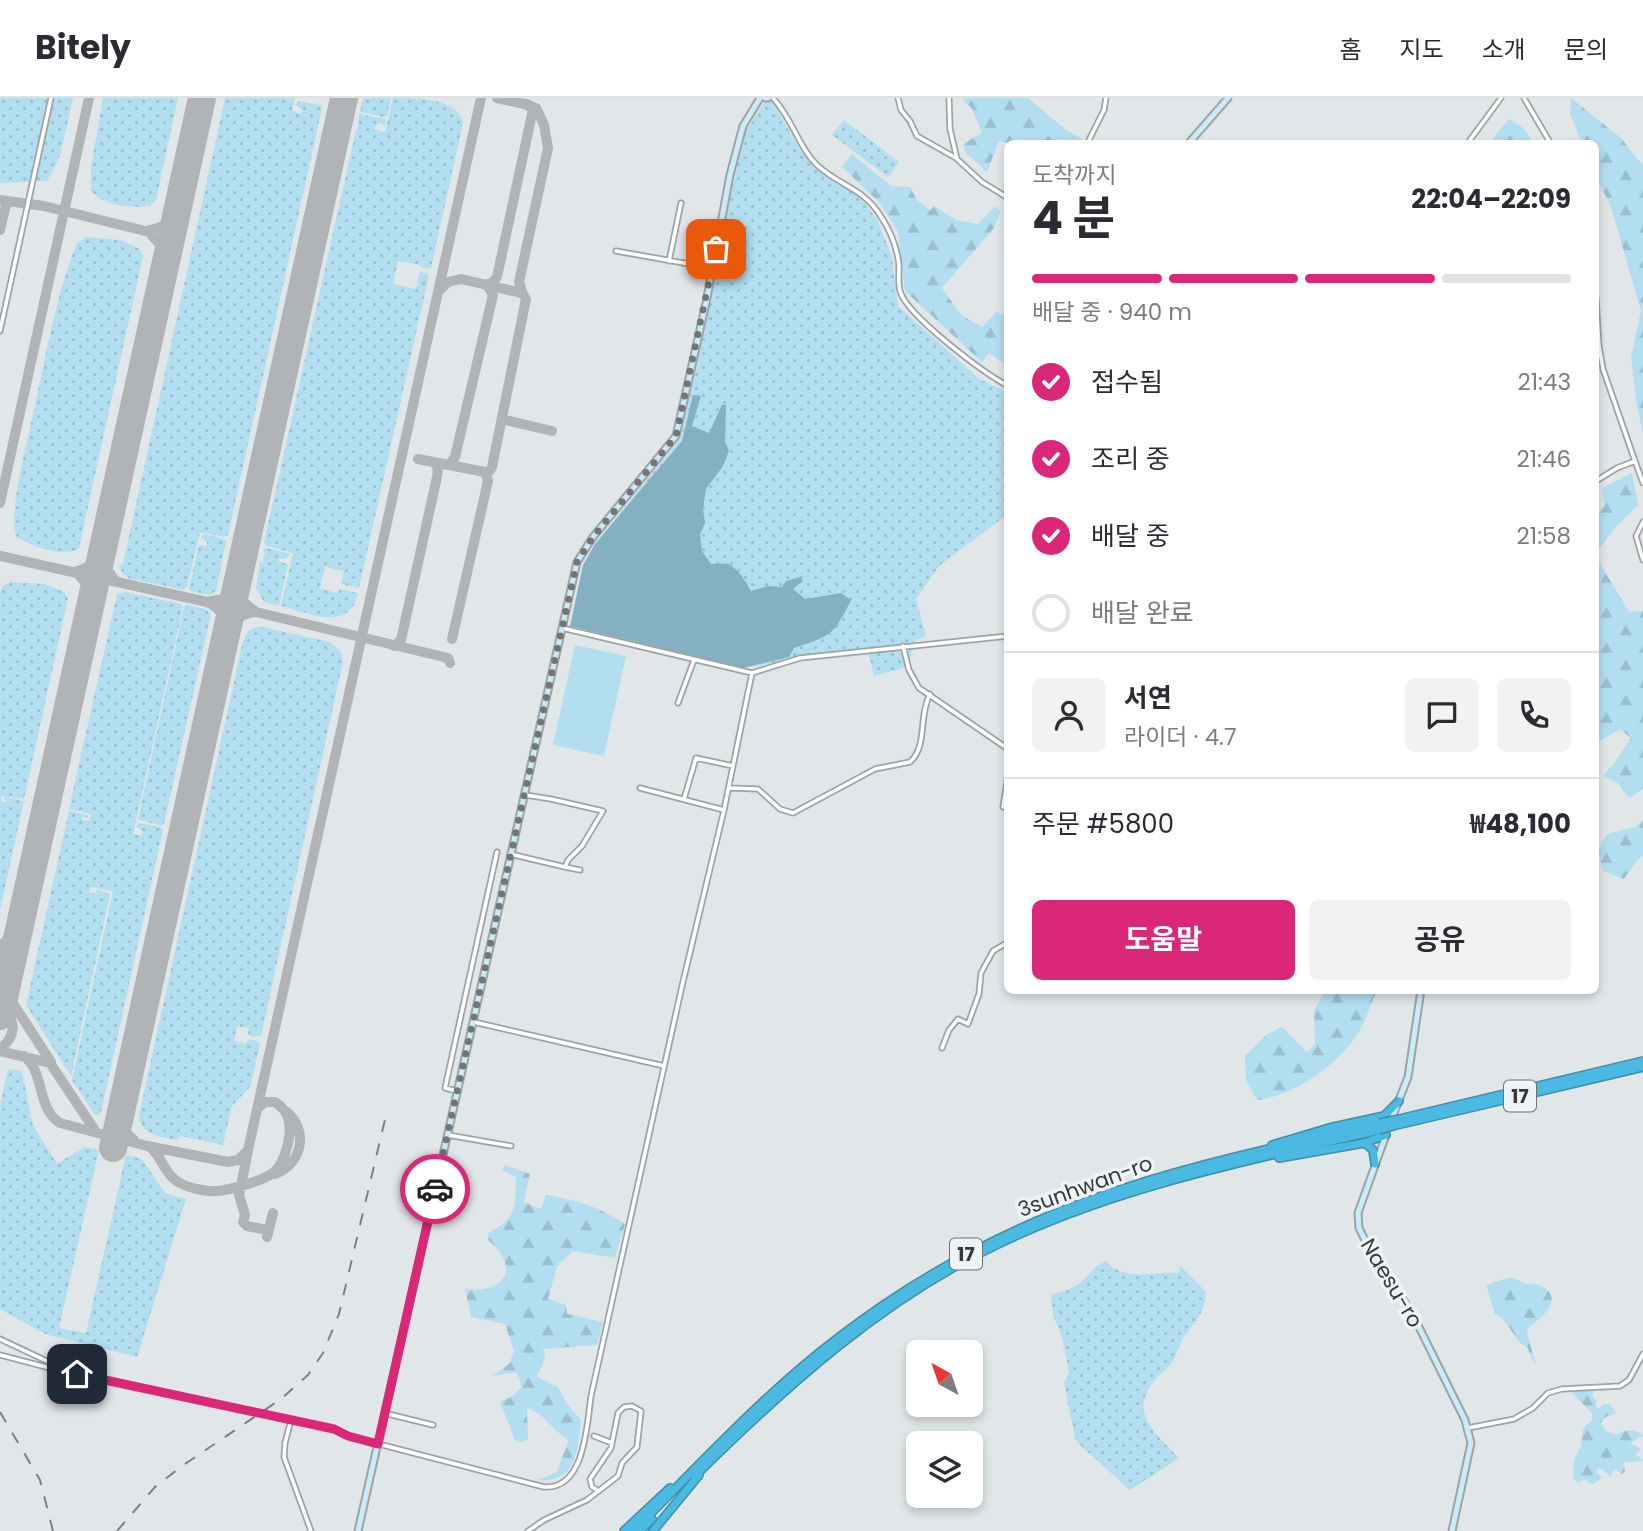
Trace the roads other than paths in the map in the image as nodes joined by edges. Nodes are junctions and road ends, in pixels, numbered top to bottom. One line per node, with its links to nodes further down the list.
1 (51, 98): 20 (street)
2 (764, 98): 19 (street)
3 (774, 98): 22 (street)
4 (898, 98): 14 (street)
5 (949, 98): 14 (street)
6 (1106, 98): 10 (street)
7 (1228, 98): 11 (street)
8 (1501, 98): 12 (street)
9 (1524, 98): 13 (street)
10 (1089, 140)
11 (1191, 140)
12 (1470, 140)
13 (1549, 140)
14 (957, 159): 15 (street)
15 (1004, 196)
16 (681, 203): 18 (street)
17 (616, 251): 18 (street)
18 (669, 261): 19 (street)
19 (712, 268): 28 (street)
20 (0, 331)
21 (1599, 346): 23 (street)
22 (1004, 384)
23 (1635, 461): 24 (street); 25 (street)
24 (1599, 479)
25 (1643, 483)
26 (1643, 522): 27 (street)
27 (1643, 560)
28 (562, 628): 31 (street); 39 (street)
29 (1004, 636): 30 (street)
30 (903, 646): 32 (street); 33 (street)
31 (694, 660): 32 (street); 34 (street)
32 (752, 673): 36 (street)
33 (930, 694): 35 (street); 38 (street)
34 (678, 703)
35 (1004, 746)
36 (733, 766): 38 (street); 40 (street)
37 (640, 788): 40 (street)
38 (729, 788): 43 (street)
39 (525, 795): 45 (street); 46 (street)
40 (684, 799): 43 (street)
41 (1004, 801): 42 (street)
42 (1003, 807)
43 (724, 810): 53 (street)
44 (497, 852): 55 (street)
45 (510, 854): 46 (street); 50 (street)
46 (565, 867): 47 (street)
47 (580, 870)
48 (1004, 944): 51 (street)
49 (1420, 994): 56 (street, Naesu-ro)
50 (472, 1021): 53 (street); 55 (street)
51 (942, 1048)
52 (1643, 1061): 57 (highway, 3sunhwan-ro / 17)
53 (664, 1066): 74 (street)
54 (1643, 1067): 57 (highway, 3sunhwan-ro / 17)
55 (457, 1091): 59 (street)
56 (1399, 1101): 57 (street, Naesu-ro); 58 (highway)
57 (1396, 1122): 58 (highway, 3sunhwan-ro / 17, bridge); 58 (street, Naesu-ro)
58 (1382, 1128): 60 (highway); 62 (highway, 3sunhwan-ro / 17); 63 (street, Naesu-ro)
59 (448, 1135): 61 (street); 68 (street)
60 (1364, 1143): 62 (highway); 63 (highway)
61 (511, 1146)
62 (1224, 1163): 75 (highway, 3sunhwan-ro / 17)
63 (1374, 1164): 71 (street, Naesu-ro)
64 (0, 1339): 67 (street)
65 (0, 1354): 67 (street)
66 (1643, 1354): 71 (street)
67 (73, 1373): 69 (street)
68 (384, 1413): 70 (street); 74 (street)
69 (291, 1419): 74 (street); 77 (street)
70 (433, 1425)
71 (1468, 1428): 84 (street, Naesu-ro)
72 (594, 1436): 73 (street)
73 (612, 1443): 76 (street); 76 (street)
74 (378, 1444): 78 (street)
75 (712, 1455): 80 (highway); 81 (highway, 3sunhwan-ro / 17); 82 (highway, 3sunhwan-ro / 17); 83 (highway)
76 (598, 1492): 79 (street)
77 (311, 1531)
78 (358, 1531)
79 (528, 1531)
80 (624, 1531)
81 (633, 1531)
82 (640, 1531)
83 (653, 1531)
84 (1452, 1531)

